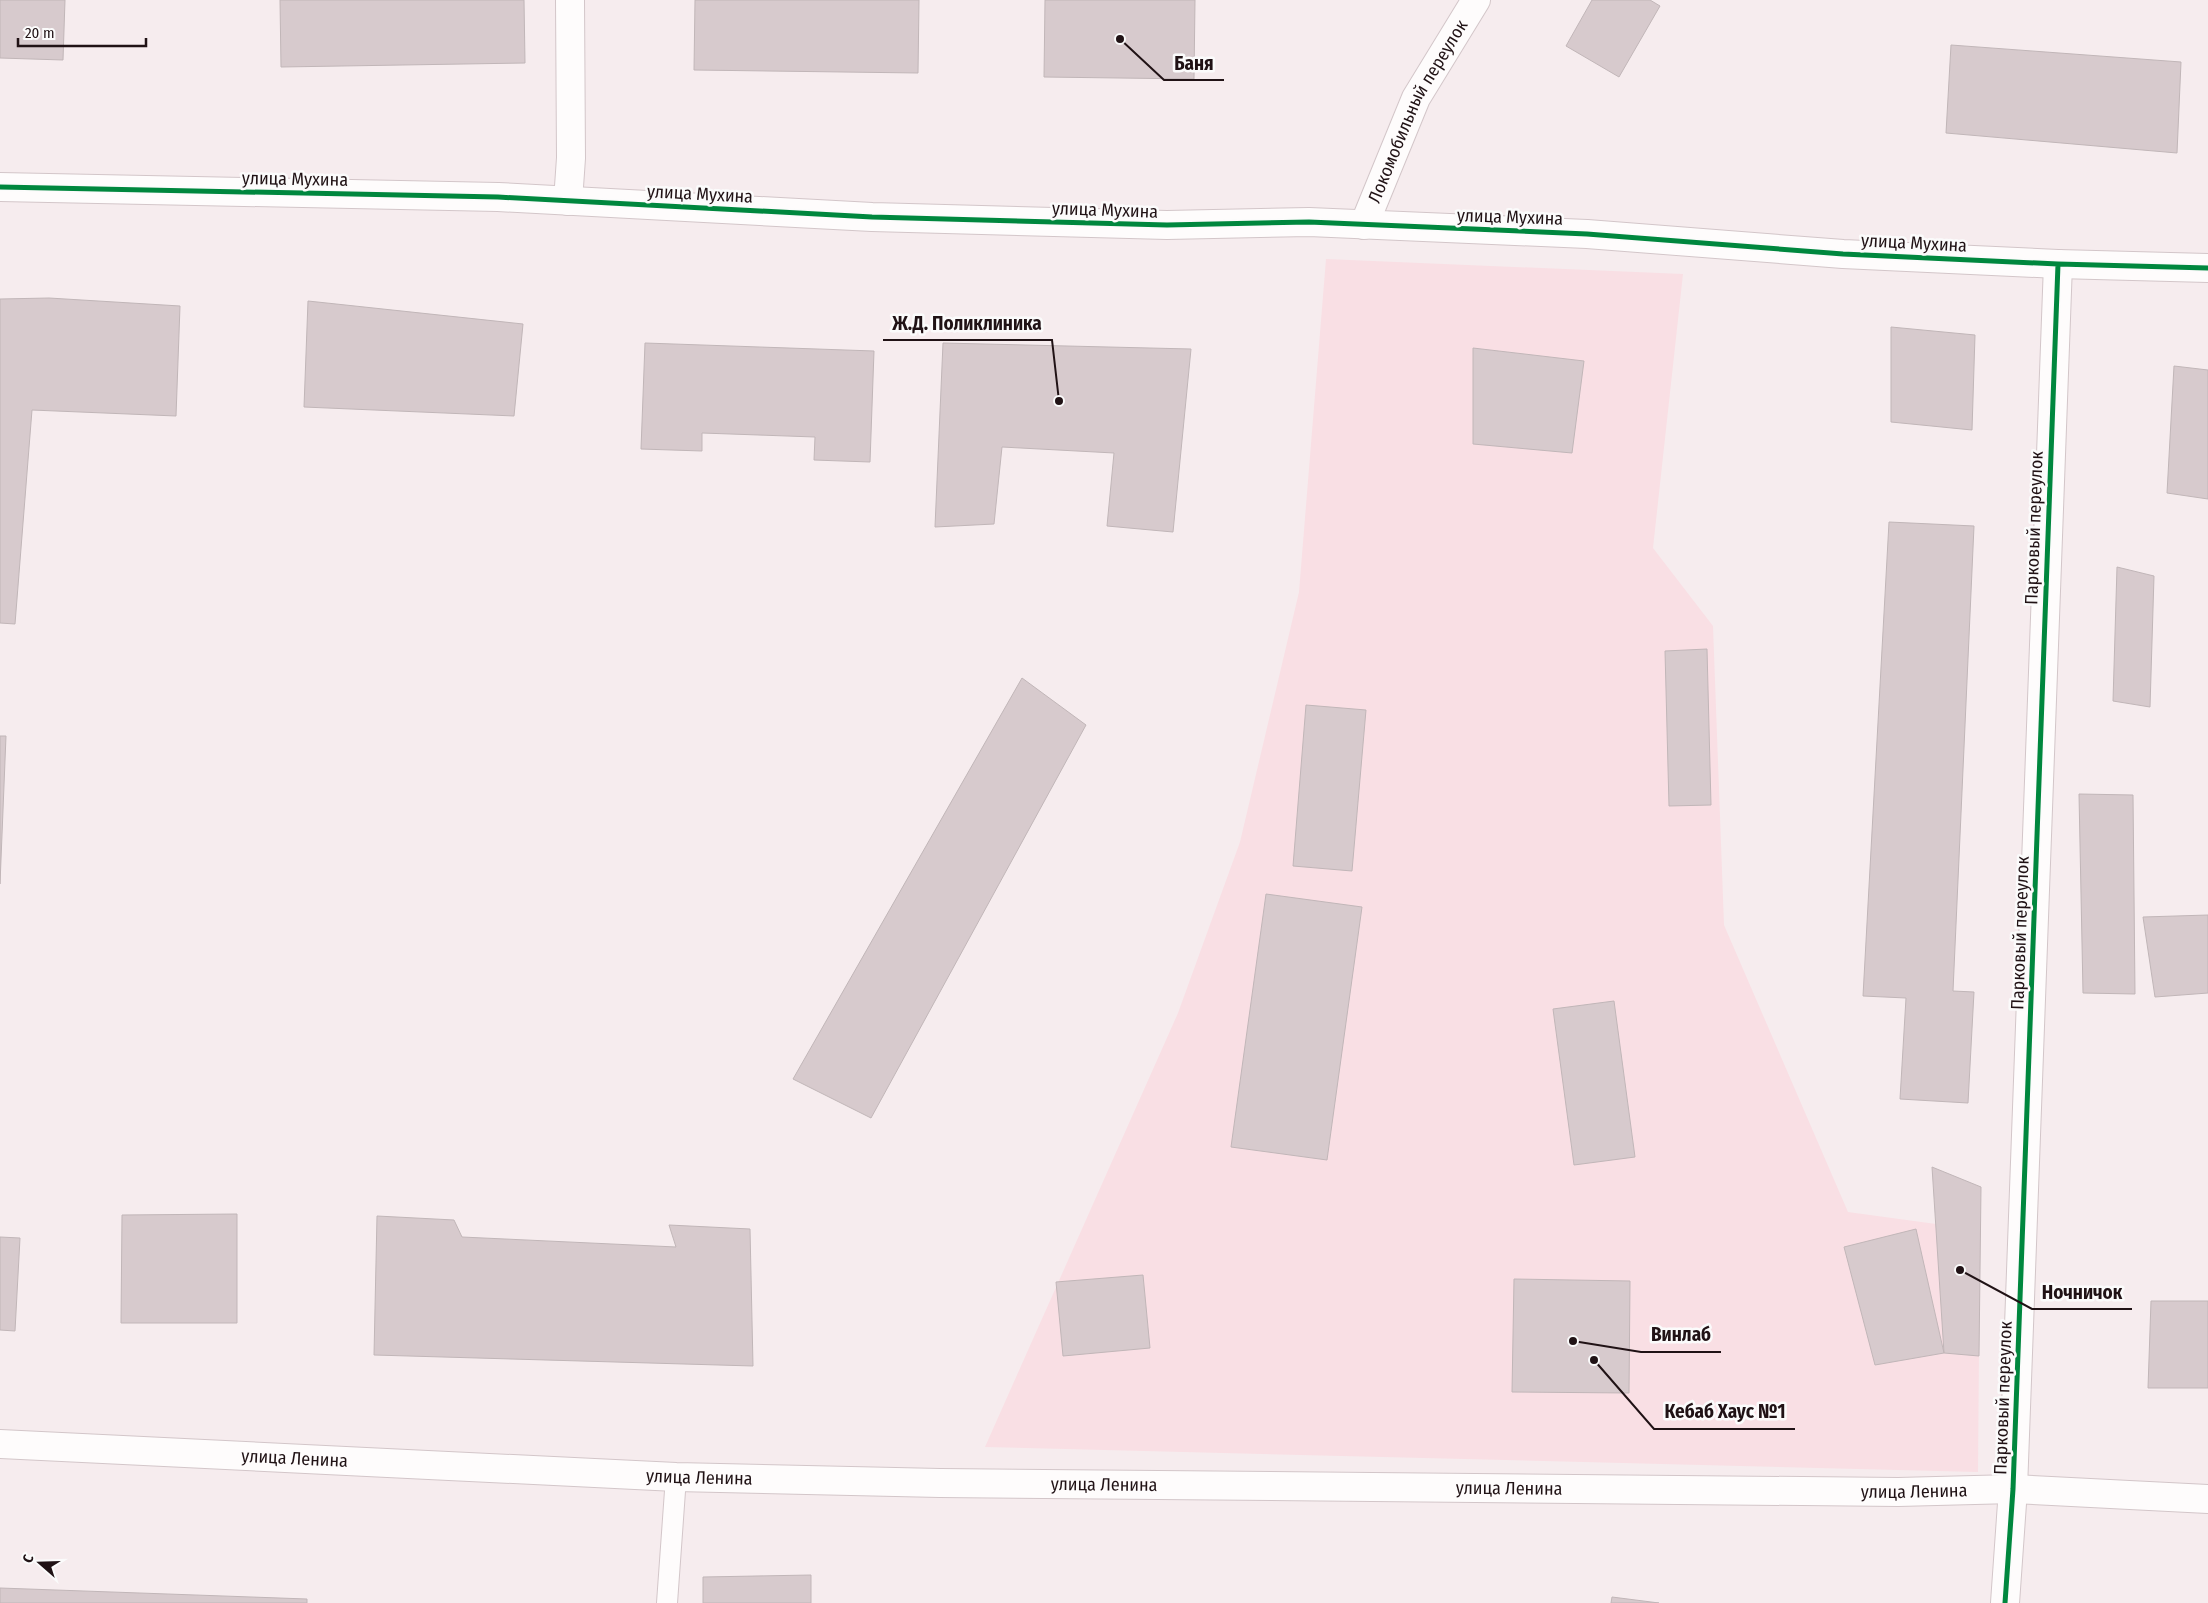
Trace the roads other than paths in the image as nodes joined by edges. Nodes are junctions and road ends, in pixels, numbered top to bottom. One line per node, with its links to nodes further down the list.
1 (570, 0): 4 (street)
2 (1476, 0): 5 (street, Локомобильный переулок)
3 (0, 187): 4 (street, улица Мухина)
4 (568, 201): 5 (street, улица Мухина)
5 (1364, 225): 6 (street, улица Мухина)
6 (2058, 264): 7 (street, улица Мухина); 10 (street, Парковый переулок)
7 (2208, 268)
8 (0, 1444): 9 (street, улица Ленина)
9 (676, 1477): 10 (street, улица Ленина); 12 (lane)
10 (2013, 1489): 11 (street, улица Ленина); 13 (street, Парковый переулок)
11 (2208, 1499)
12 (667, 1603)
13 (2005, 1603)

